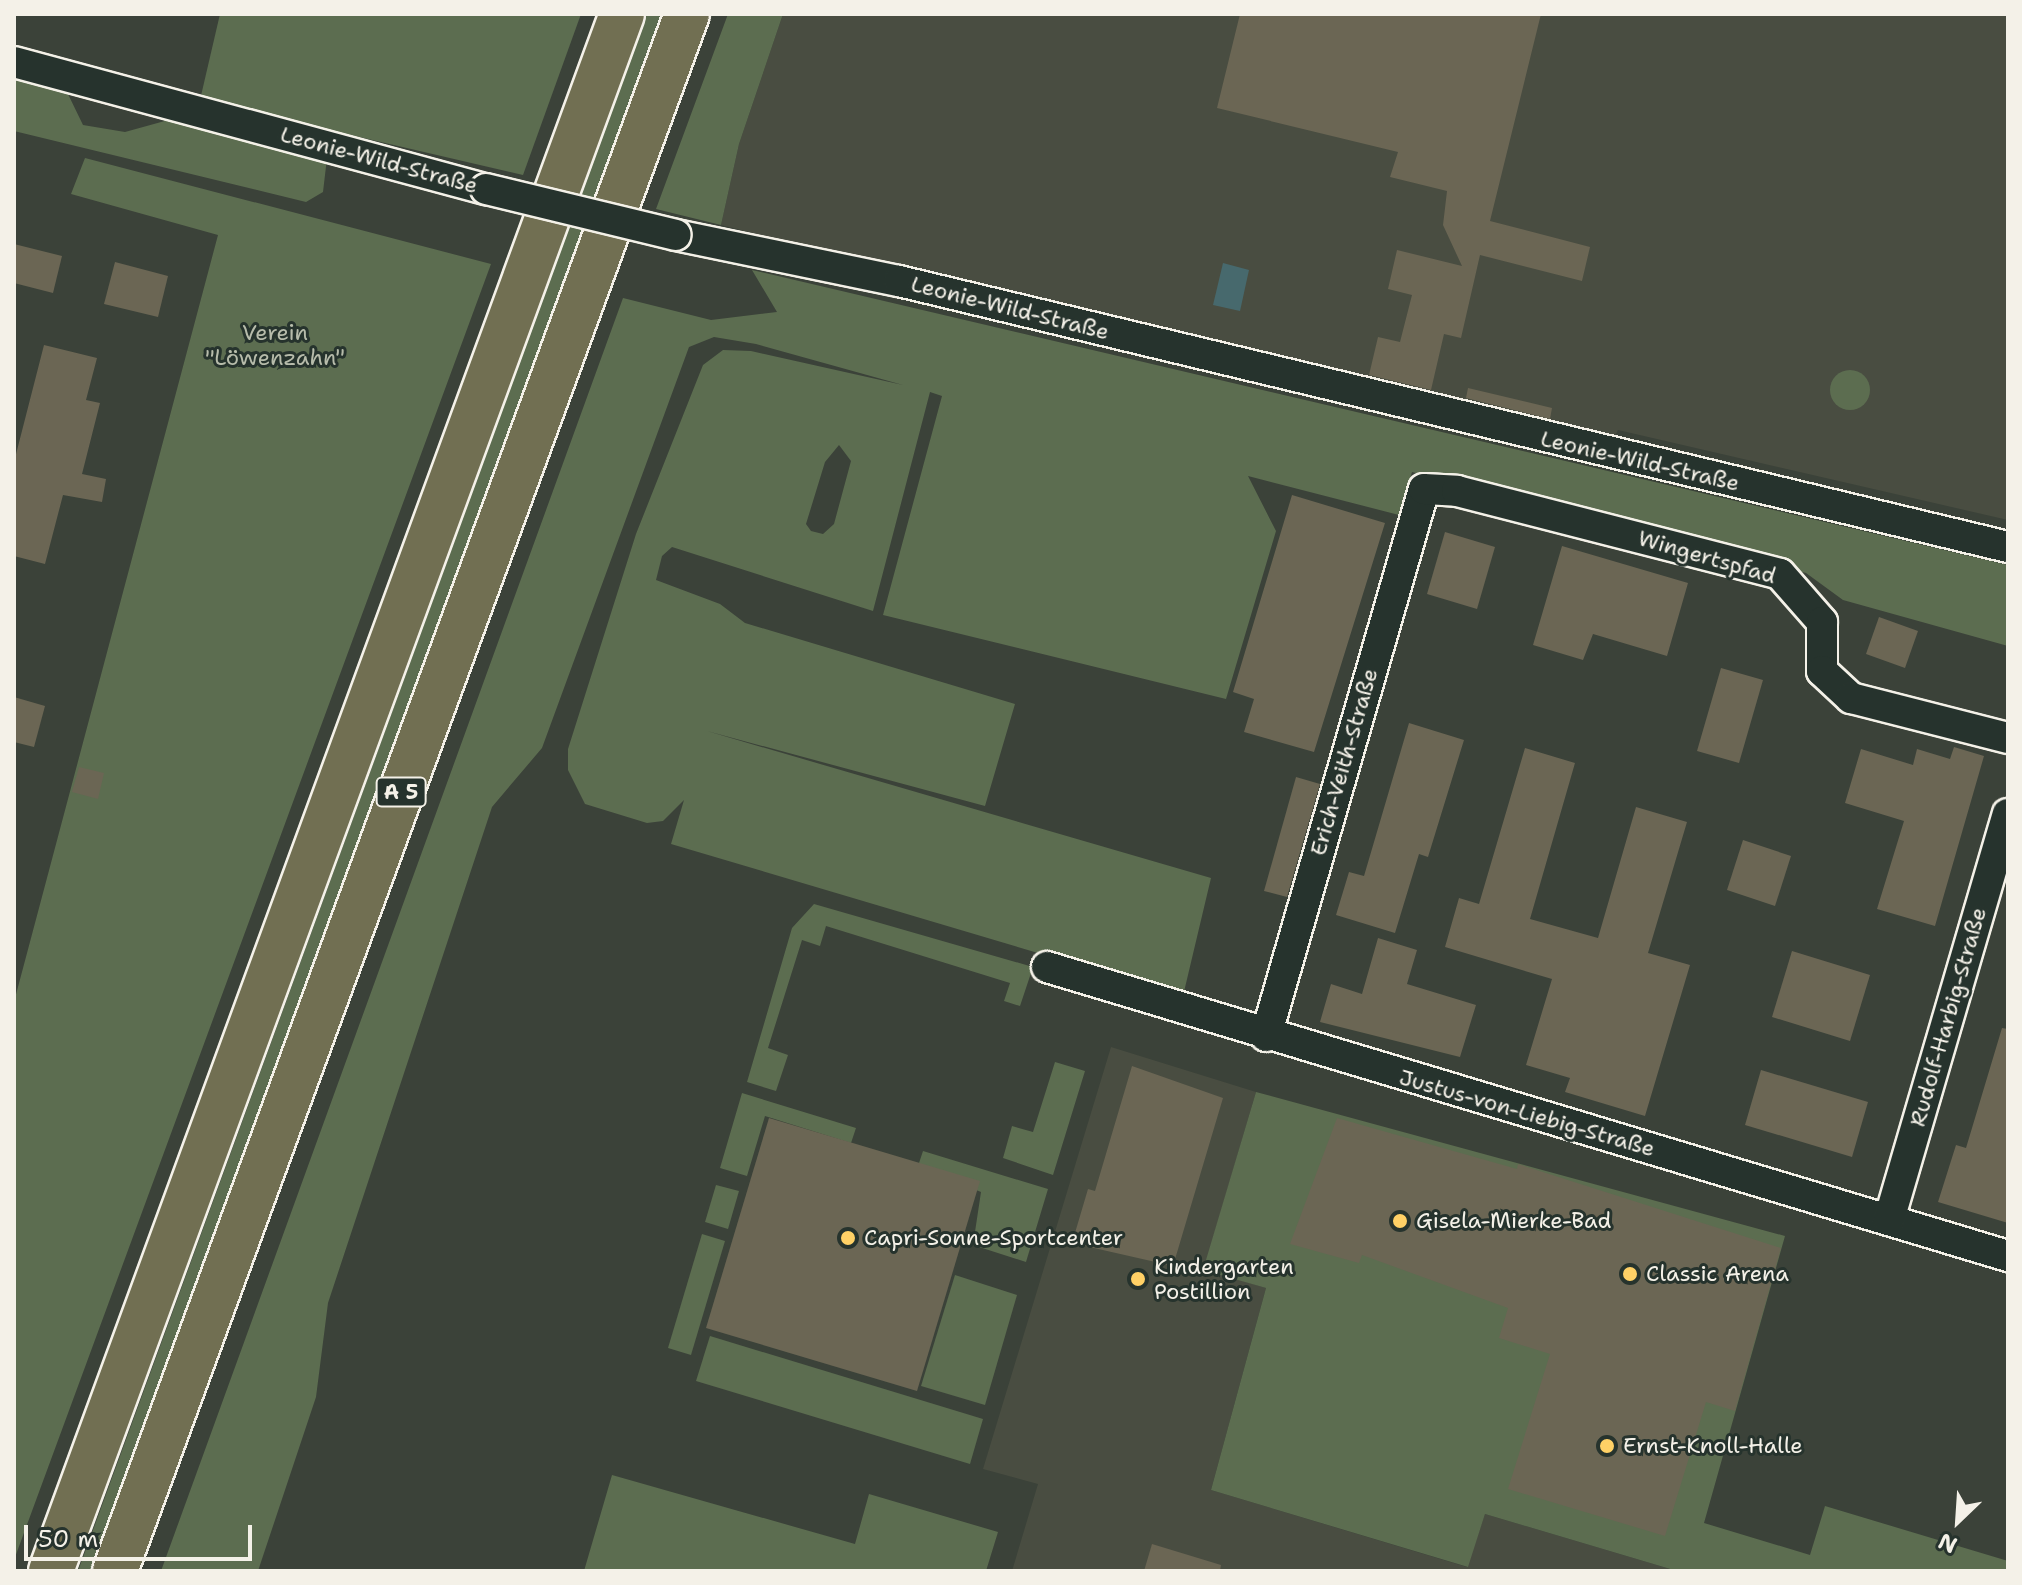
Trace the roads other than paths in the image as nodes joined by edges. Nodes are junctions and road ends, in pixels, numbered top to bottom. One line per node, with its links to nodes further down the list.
1 (622, 14): 12 (highway, A 5)
2 (687, 14): 13 (highway, A 5)
3 (14, 62): 5 (street, Leonie-Wild-Straße, bridge)
4 (1424, 489): 6 (street, Wingertspfad); 9 (street, Erich-Veith-Straße)
5 (2008, 547)
6 (2008, 738)
7 (2008, 814): 10 (street, Rudolf-Harbig-Straße)
8 (1047, 967): 9 (street, Justus-von-Liebig-Straße)
9 (1266, 1036): 10 (street, Justus-von-Liebig-Straße)
10 (1889, 1220): 11 (street, Justus-von-Liebig-Straße)
11 (2008, 1256)
12 (51, 1571)
13 (115, 1571)

